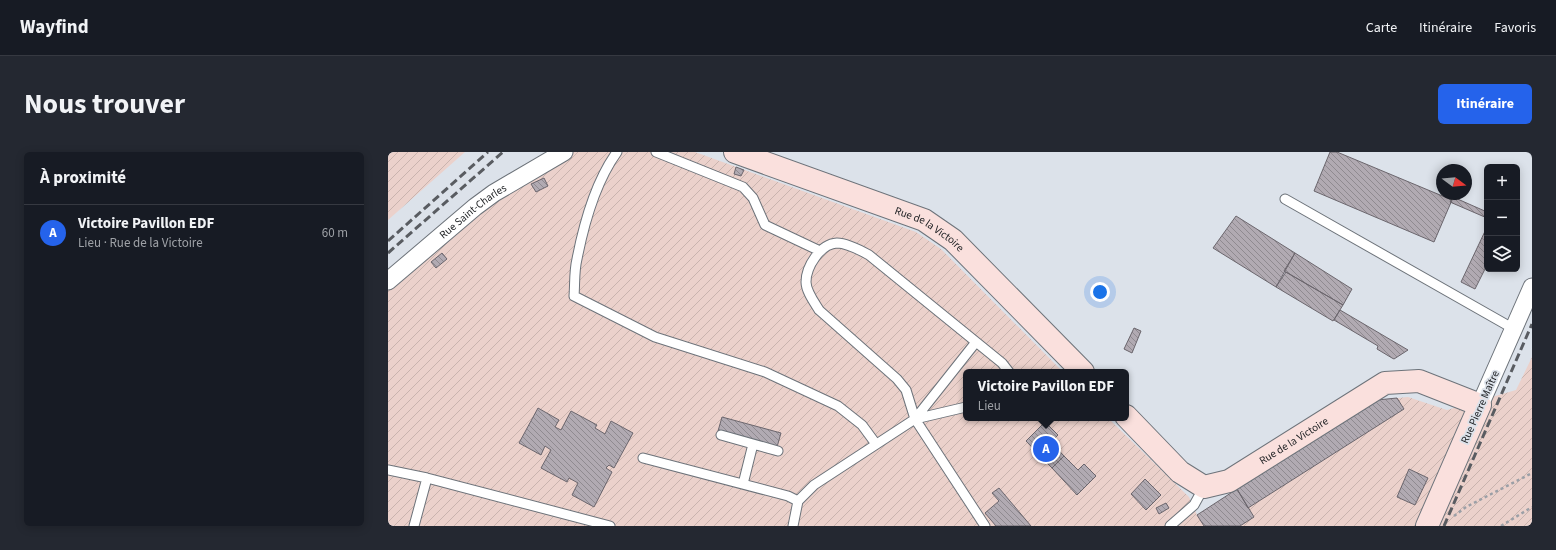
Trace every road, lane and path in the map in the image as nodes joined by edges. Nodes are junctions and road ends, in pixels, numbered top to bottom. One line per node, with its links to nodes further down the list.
1 (564, 152): 7 (street, Rue Saint-Charles)
2 (618, 152): 19 (lane)
3 (656, 152): 6 (lane)
4 (735, 152): 12 (street, Rue de la Victoire)
5 (1285, 199): 9 (lane)
6 (820, 251): 10 (lane); 15 (lane)
7 (388, 281)
8 (1532, 287): 9 (street, Rue Pierre Maître)
9 (1514, 329): 13 (street, Rue Pierre Maître)
10 (976, 342): 11 (lane); 15 (lane)
11 (1007, 369)
12 (1080, 369)
13 (1480, 405): 26 (street, Rue de la Victoire); 37 (street, Rue Pierre Maître)
14 (963, 408): 15 (lane)
15 (915, 418): 19 (lane); 35 (lane)
16 (1129, 419): 26 (street)
17 (721, 435): 18 (lane)
18 (753, 444): 20 (lane); 25 (lane)
19 (876, 444): 27 (lane)
20 (778, 451)
21 (643, 458): 25 (lane)
22 (388, 470): 24 (lane)
23 (1532, 473): 30 (path)
24 (427, 478): 29 (lane); 31 (lane)
25 (743, 484): 27 (lane)
26 (1204, 487): 36 (lane)
27 (798, 501): 34 (lane)
28 (1532, 507): 38 (path)
29 (580, 518): 32 (lane); 33 (lane)
30 (1451, 518)
31 (414, 526)
32 (575, 526)
33 (610, 526)
34 (793, 526)
35 (985, 526)
36 (1170, 526)
37 (1427, 526)
38 (1501, 526)

